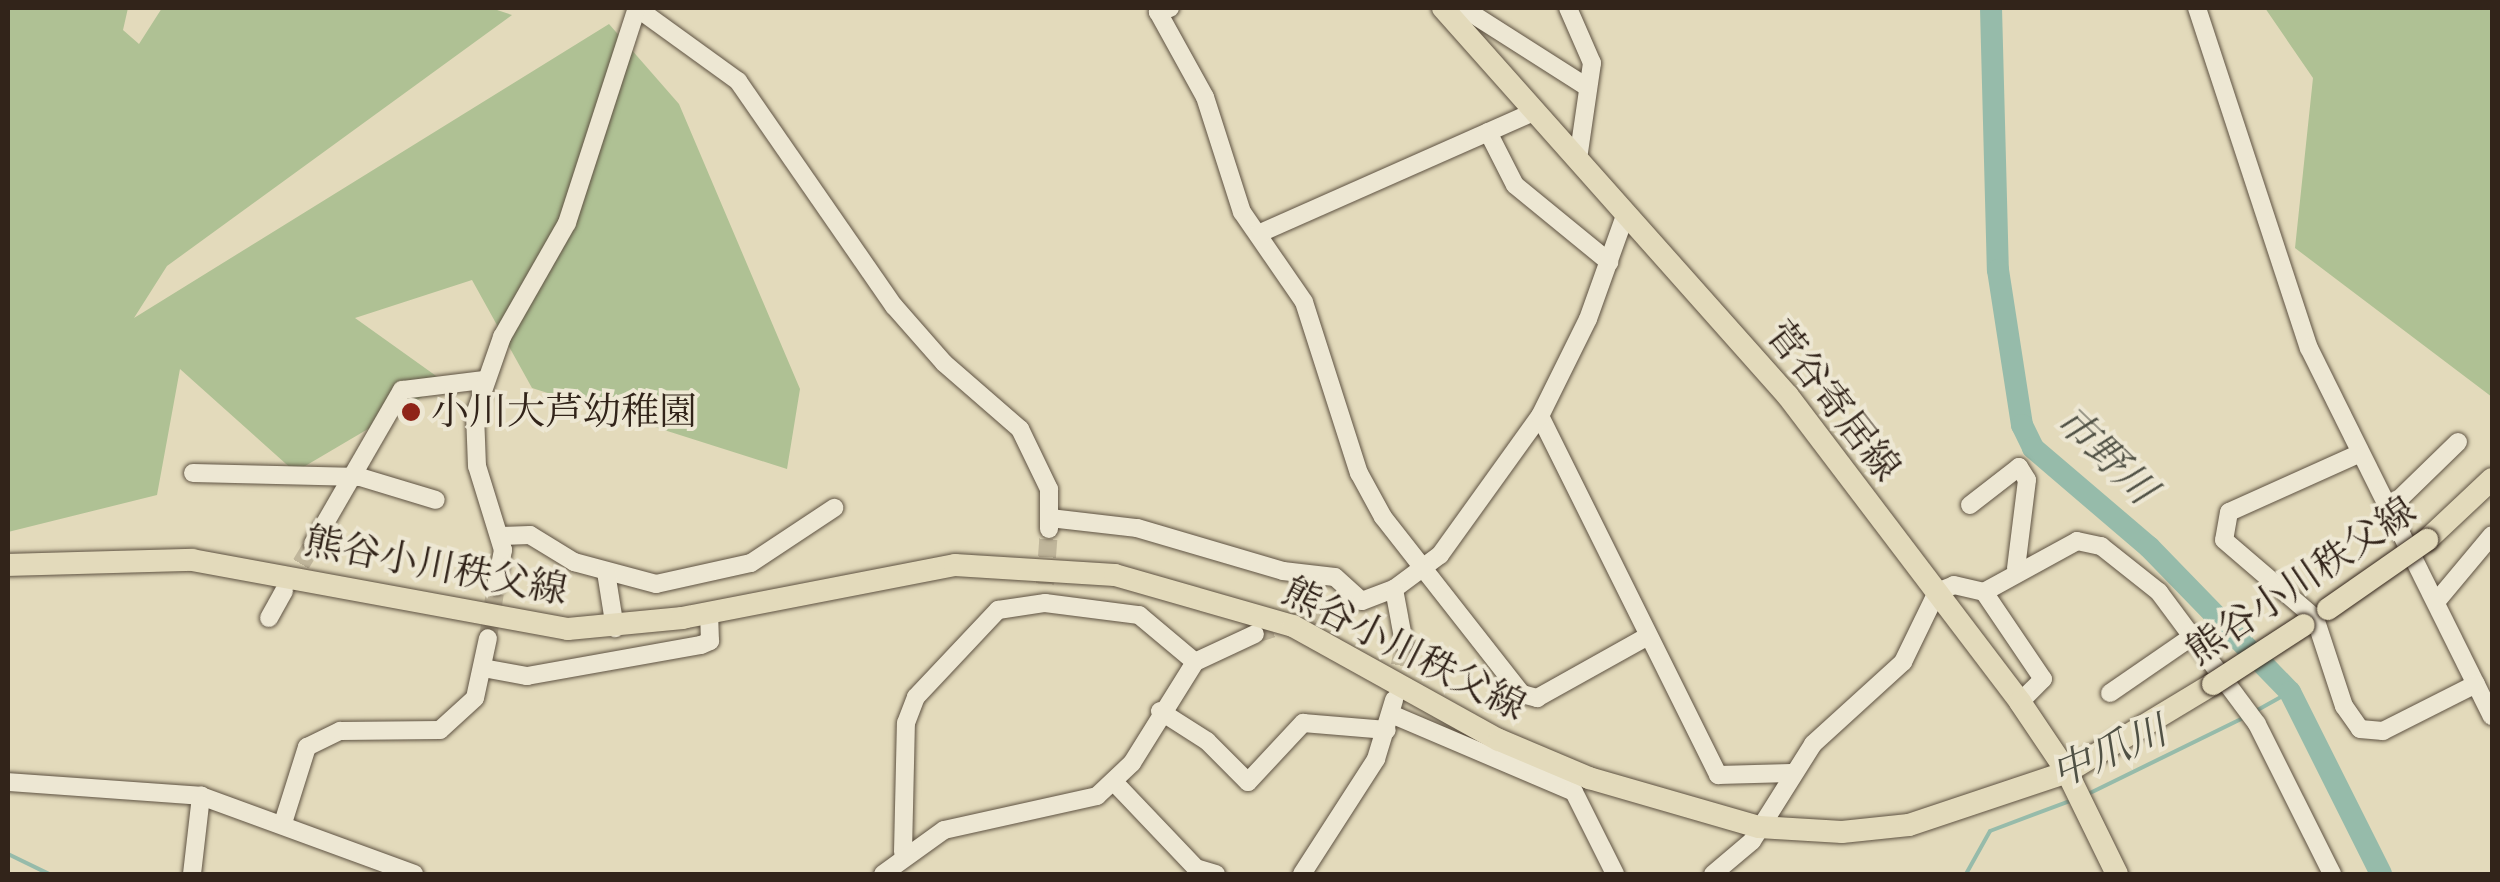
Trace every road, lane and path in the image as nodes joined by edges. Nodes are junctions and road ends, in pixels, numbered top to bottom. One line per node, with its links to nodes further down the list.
1 (637, 8): 13 (street); 32 (street)
2 (1170, 8): 11 (street)
3 (1450, 8): 6 (street); 7 (main road, 菅谷寄居線)
4 (1568, 8): 6 (street)
5 (2197, 8): 16 (street)
6 (1587, 87): 9 (street)
7 (1536, 111): 8 (street); 9 (main road, 菅谷寄居線)
8 (1488, 132): 11 (street); 12 (street)
9 (1578, 159): 10 (main road, 菅谷寄居線)
10 (1626, 213): 12 (street); 34 (main road, 菅谷寄居線)
11 (1258, 234): 28 (street)
12 (1609, 262): 14 (street)
13 (483, 380): 18 (street); 25 (street)
14 (1540, 416): 28 (street); 42 (street)
15 (2458, 442): 23 (street)
16 (2356, 455): 23 (street); 38 (street)
17 (193, 473): 18 (street)
18 (354, 477): 20 (street); 26 (street)
19 (2492, 479): 38 (main road, 熊谷小川秩父線, bridge)
20 (436, 500)
21 (1970, 505): 29 (street)
22 (834, 508): 30 (street)
23 (2386, 511): 36 (street)
24 (2492, 535): 36 (street)
25 (501, 536): 30 (street); 31 (street)
26 (313, 544)
27 (8, 564): 40 (main road, 熊谷小川秩父線)
28 (1425, 568): 32 (street); 42 (street)
29 (2016, 568): 35 (street); 43 (street)
30 (606, 572): 40 (street)
31 (496, 586)
32 (1394, 589): 45 (street)
33 (284, 591): 39 (street)
34 (1937, 592): 35 (street); 50 (main road, 菅谷寄居線); 55 (street)
35 (1984, 592): 50 (street)
36 (2436, 602): 48 (street)
37 (709, 612): 40 (main road, 熊谷小川秩父線); 47 (street); 60 (main road, 熊谷小川秩父線)
38 (2316, 617): 48 (street); 54 (main road, 熊谷小川秩父線, bridge)
39 (269, 618)
40 (614, 628)
41 (1255, 634): 46 (street)
42 (1648, 636): 55 (street)
43 (2192, 636): 49 (street); 70 (street)
44 (488, 638): 47 (street)
45 (1404, 644)
46 (1196, 662): 51 (street); 61 (street)
47 (483, 668): 59 (street)
48 (2476, 684): 53 (street)
49 (2110, 692)
50 (2020, 702): 54 (main road, 菅谷寄居線)
51 (1160, 710): 52 (street); 57 (street)
52 (1390, 715): 66 (street); 67 (street)
53 (2492, 716)
54 (2067, 772): 60 (main road, 熊谷小川秩父線); 69 (main road, 菅谷寄居線)
55 (1790, 773): 60 (street)
56 (8, 782): 58 (street)
57 (1115, 783): 61 (street); 65 (street)
58 (202, 796): 59 (street); 62 (street)
59 (283, 823): 63 (street)
60 (1759, 827): 68 (street)
61 (903, 852): 64 (street)
62 (192, 874)
63 (414, 874)
64 (883, 874)
65 (1216, 874)
66 (1302, 874)
67 (1615, 874)
68 (1713, 874)
69 (2117, 874)
70 (2332, 874)

